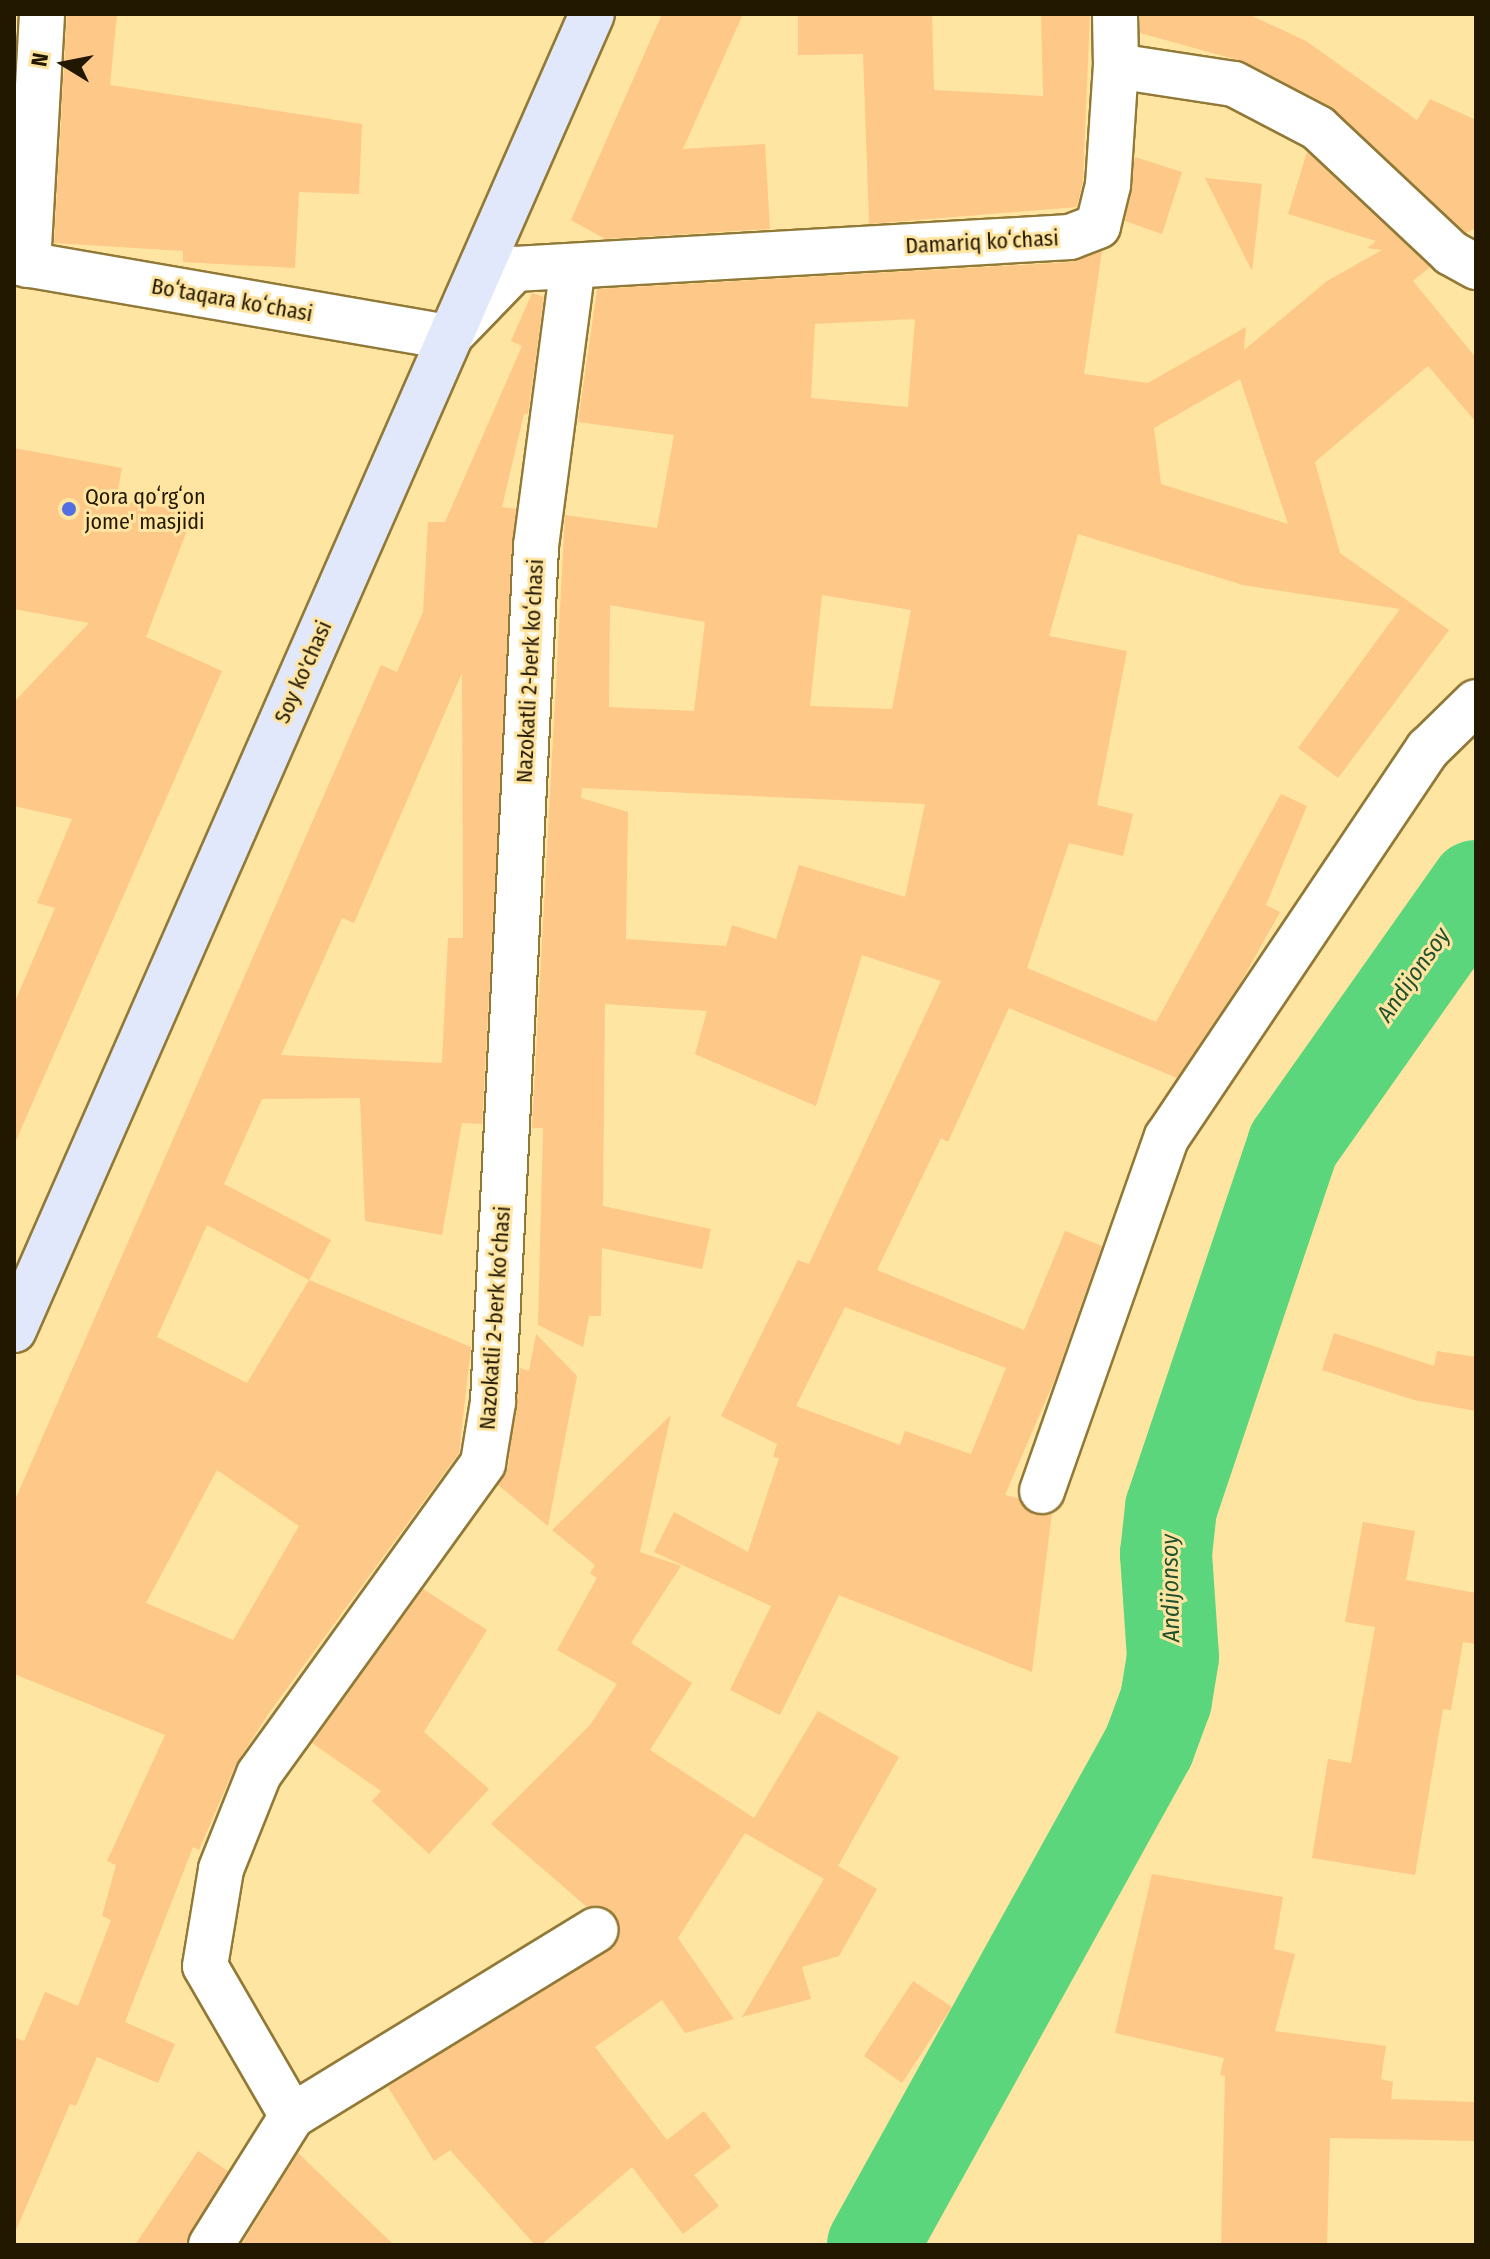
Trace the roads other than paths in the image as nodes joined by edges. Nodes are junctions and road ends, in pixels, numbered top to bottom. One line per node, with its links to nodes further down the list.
1 (42, 14): 5 (street)
2 (592, 14): 8 (main road, Soy ko'chasi)
3 (1115, 14): 4 (street)
4 (1116, 66): 6 (street, Damariq koʻchasi); 7 (street)
5 (21, 264): 8 (street, Boʻtaqara koʻchasi)
6 (573, 266): 8 (street, Damariq koʻchasi); 13 (street, Nazokatli 2-berk koʻchasi)
7 (1476, 267)
8 (449, 337): 10 (main road, Soy ko'chasi)
9 (1476, 702): 11 (street)
10 (14, 1330)
11 (1042, 1491)
12 (595, 1930): 13 (street)
13 (292, 2116): 14 (street)
14 (211, 2245)

